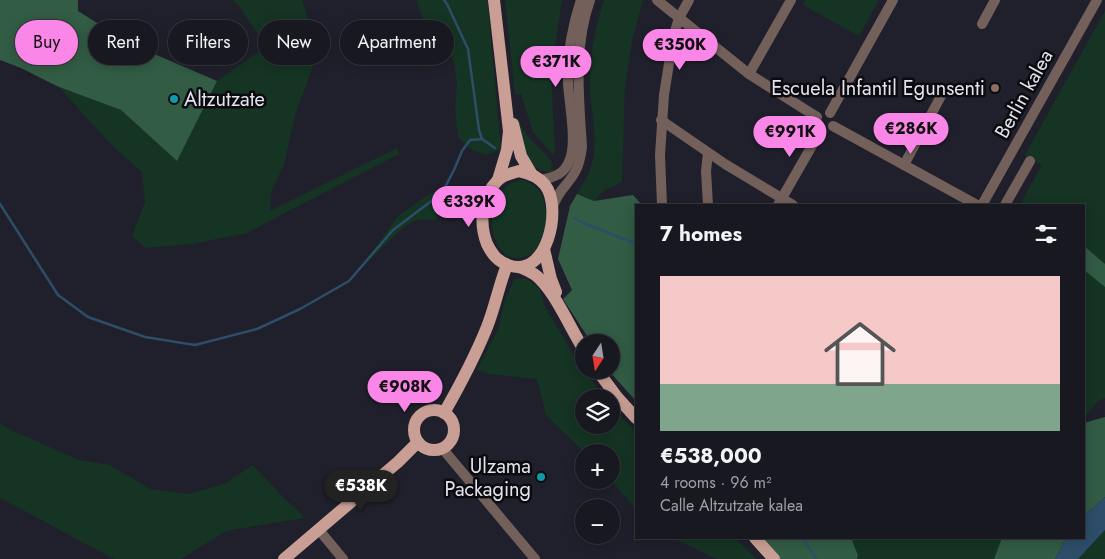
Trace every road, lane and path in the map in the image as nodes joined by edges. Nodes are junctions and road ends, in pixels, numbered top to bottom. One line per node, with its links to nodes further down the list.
1 (494, 0): 25 (main road)
2 (499, 0): 24 (main road)
3 (581, 0): 24 (street)
4 (590, 0): 32 (street)
5 (657, 0): 12 (street)
6 (689, 0): 12 (street)
7 (791, 0): 14 (street)
8 (893, 0): 16 (street)
9 (995, 0): 13 (street)
10 (1096, 0): 11 (street); 30 (street, Berlin kalea)
11 (1105, 1)
12 (679, 18): 14 (street); 18 (street)
13 (982, 24)
14 (749, 74): 17 (street)
15 (941, 96): 23 (street)
16 (830, 113): 17 (street); 19 (street)
17 (817, 117): 20 (street)
18 (661, 120): 21 (street); 27 (street)
19 (833, 126): 20 (street); 23 (street)
20 (821, 130): 26 (street)
21 (708, 153): 26 (street); 28 (street)
22 (1030, 161): 31 (street)
23 (904, 165): 29 (street)
24 (536, 177): 25 (main road); 32 (main road)
25 (498, 180): 34 (main road)
26 (780, 202)
27 (662, 204)
28 (708, 204)
29 (975, 204)
30 (983, 204)
31 (1006, 204)
32 (552, 210): 33 (main road)
33 (544, 249): 34 (main road); 36 (main road)
34 (513, 266): 35 (main road); 40 (main road)
35 (575, 334)
36 (580, 334)
37 (603, 379): 41 (main road)
38 (610, 379): 39 (main road)
39 (635, 409)
40 (444, 413): 42 (main road); 43 (main road)
41 (635, 417)
42 (418, 442): 43 (main road); 44 (main road)
43 (442, 448): 49 (street)
44 (318, 530): 47 (main road); 48 (street)
45 (748, 539): 50 (main road)
46 (756, 539): 51 (main road)
47 (284, 559)
48 (343, 559)
49 (535, 559)
50 (767, 559)
51 (774, 559)

